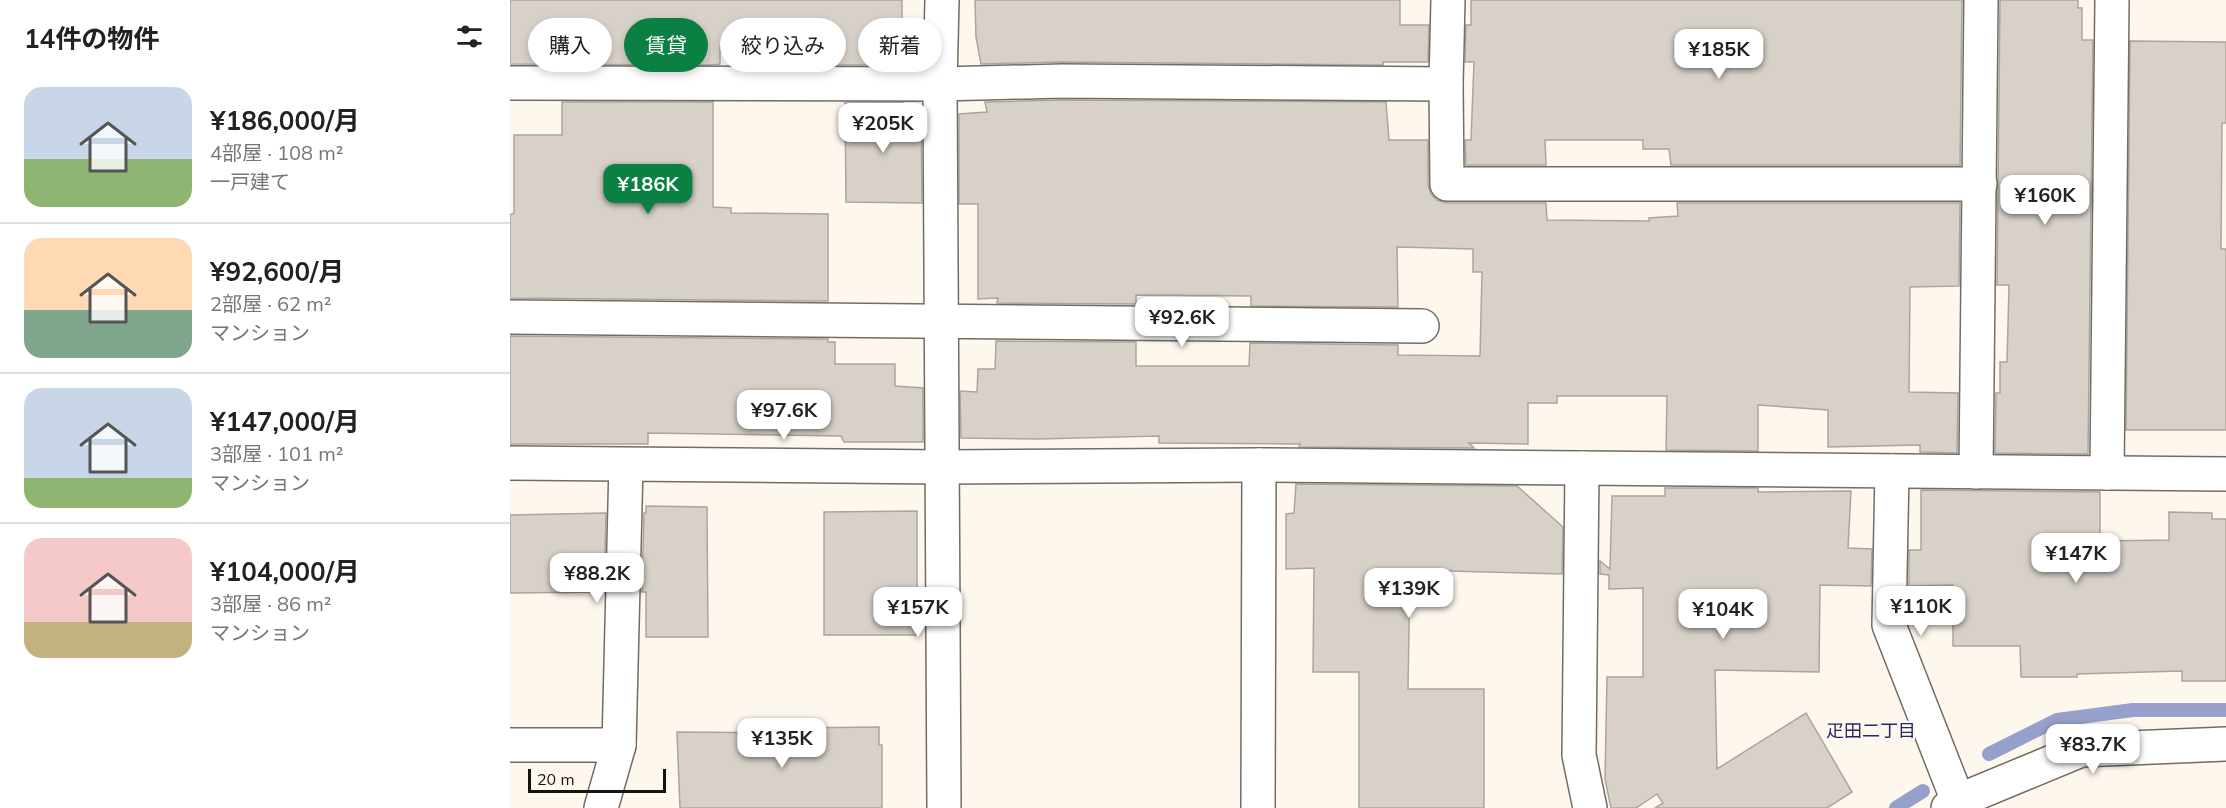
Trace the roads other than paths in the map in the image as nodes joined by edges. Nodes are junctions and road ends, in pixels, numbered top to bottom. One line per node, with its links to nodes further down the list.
1 (942, 0): 6 (street)
2 (1448, 0): 7 (street)
3 (1981, 0): 8 (street)
4 (2112, 0): 19 (street)
5 (510, 83): 6 (street)
6 (940, 84): 7 (street); 10 (street)
7 (1446, 84): 8 (street)
8 (1980, 184): 18 (street)
9 (510, 317): 10 (street)
10 (942, 320): 11 (street); 15 (street)
11 (1422, 326)
12 (510, 463): 13 (street)
13 (626, 465): 15 (street); 23 (street)
14 (1259, 465): 15 (street); 16 (street); 27 (street)
15 (943, 467): 26 (street)
16 (1582, 468): 17 (street); 28 (street)
17 (1892, 471): 18 (street); 24 (street)
18 (1976, 472): 19 (street)
19 (2107, 473): 20 (street)
20 (2226, 474)
21 (2226, 744): 24 (street)
22 (510, 745): 23 (street)
23 (620, 745): 25 (street)
24 (1953, 805)
25 (601, 808)
26 (944, 808)
27 (1258, 808)
28 (1590, 808)

